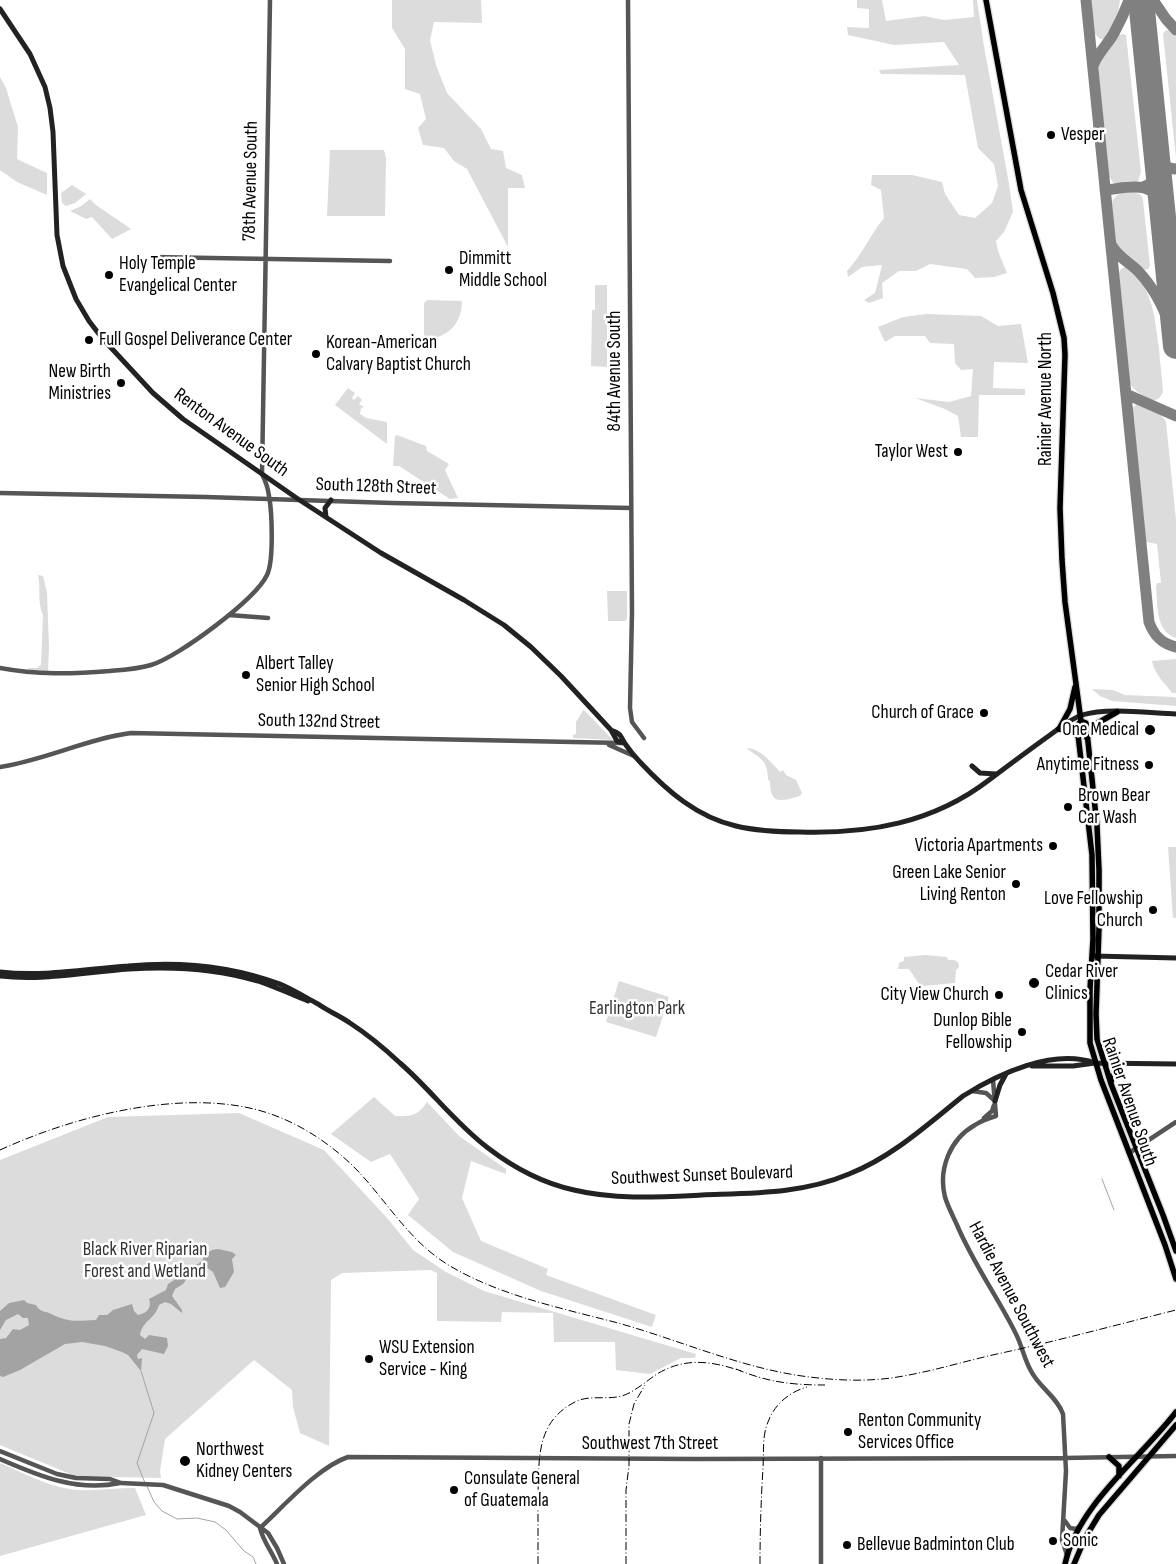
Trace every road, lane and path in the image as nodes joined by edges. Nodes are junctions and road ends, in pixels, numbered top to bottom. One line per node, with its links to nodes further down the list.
1 (270, 0): 6 (street, 78th Avenue South)
2 (628, 0): 13 (street, 84th Avenue South)
3 (986, 0): 18 (main road, Rainier Avenue North)
4 (0, 10): 8 (main road, Renton Avenue South)
5 (153, 258): 6 (street)
6 (265, 260): 7 (street); 8 (street, 78th Avenue South)
7 (390, 261)
8 (262, 474): 10 (street, 78th Avenue South); 11 (main road, Renton Avenue South)
9 (0, 493): 10 (street, South 128th Street)
10 (270, 498): 11 (street, South 128th Street); 15 (street, 78th Avenue South)
11 (298, 499): 12 (street, South 128th Street); 14 (main road, Renton Avenue South)
12 (331, 500): 13 (street, South 128th Street); 14 (main road)
13 (631, 508): 23 (street, 84th Avenue South)
14 (327, 518): 26 (main road, Renton Avenue South)
15 (229, 615): 16 (street); 17 (street, 78th Avenue South)
16 (268, 618)
17 (0, 668)
18 (1076, 682): 21 (main road, Rainier Avenue North); 22 (main road)
19 (1117, 712): 20 (main road); 21 (main road); 24 (main road)
20 (1176, 714)
21 (1081, 718): 22 (main road, Renton Avenue South); 24 (main road, Rainier Avenue South); 25 (main road, Rainier Avenue South)
22 (1059, 729): 25 (main road); 31 (main road, Renton Avenue South)
23 (644, 738)
24 (1087, 738): 32 (main road, Rainier Avenue South)
25 (1079, 739): 32 (main road, Rainier Avenue South)
26 (624, 743): 27 (street, South 132nd Street); 28 (main road, Renton Avenue South)
27 (606, 744): 28 (street); 29 (street, South 132nd Street)
28 (636, 757): 31 (main road, Renton Avenue South)
29 (0, 766)
30 (972, 766): 31 (main road)
31 (996, 774)
32 (1095, 956): 33 (main road); 35 (main road, Rainier Avenue South); 36 (main road, Rainier Avenue South)
33 (1176, 958)
34 (0, 974): 42 (main road, Southwest Sunset Boulevard)
35 (1095, 1063): 36 (main road, Southwest Sunset Boulevard); 39 (main road, Southwest Sunset Boulevard); 47 (main road, Rainier Avenue South)
36 (1104, 1063): 37 (main road, Southwest Sunset Boulevard); 41 (main road, Rainier Avenue South)
37 (1122, 1064): 38 (main road, Southwest Sunset Boulevard); 41 (main road)
38 (1176, 1064)
39 (1007, 1073): 40 (main road, Southwest Sunset Boulevard); 43 (main road)
40 (993, 1080): 42 (main road, Southwest Sunset Boulevard); 43 (street, Hardie Avenue Southwest)
41 (1111, 1084): 46 (main road, Rainier Avenue South)
42 (972, 1091): 43 (street)
43 (995, 1101): 44 (street, Hardie Avenue Southwest); 44 (street, Hardie Avenue Southwest)
44 (979, 1122): 61 (street, Hardie Avenue Southwest)
45 (1176, 1122): 46 (street)
46 (1137, 1148): 47 (street); 48 (main road, Rainier Avenue South)
47 (1130, 1153): 49 (main road, Rainier Avenue South)
48 (1176, 1251)
49 (1175, 1272): 50 (main road, Rainier Avenue South)
50 (1176, 1279)
51 (1176, 1412): 55 (main road)
52 (1176, 1425): 53 (main road)
53 (1160, 1443): 56 (main road); 57 (street)
54 (0, 1451): 64 (street)
55 (1138, 1456): 56 (street, Southwest 7th Street); 59 (street, Southwest 7th Street); 63 (main road)
56 (1149, 1456): 57 (street, Southwest 7th Street); 73 (main road)
57 (1169, 1456): 58 (street, Southwest 7th Street)
58 (1176, 1456)
59 (1109, 1457): 61 (street, Southwest 7th Street); 63 (main road)
60 (821, 1458): 61 (street, Southwest 7th Street); 67 (street, Southwest 7th Street); 71 (street)
61 (1065, 1458): 65 (street, Hardie Avenue Southwest)
62 (0, 1460): 64 (street)
63 (1119, 1476): 66 (main road)
64 (121, 1483): 67 (street)
65 (1064, 1520): 66 (street); 68 (street, Hardie Avenue Southwest)
66 (1081, 1525): 68 (main road)
67 (260, 1528): 69 (street); 70 (street)
68 (1067, 1555): 72 (main road)
69 (277, 1564)
70 (284, 1564)
71 (822, 1564)
72 (1065, 1564)
73 (1074, 1564)

